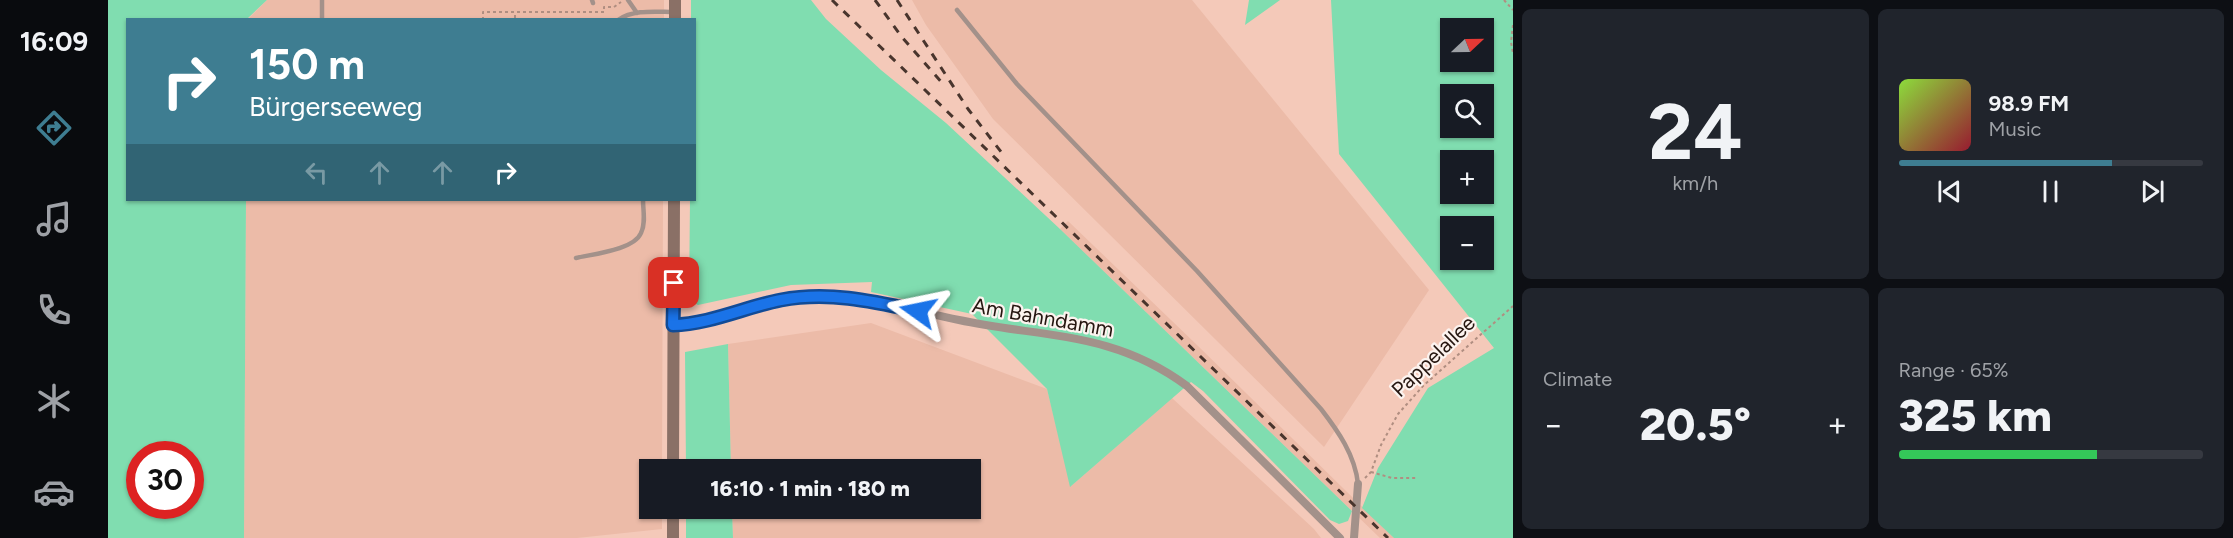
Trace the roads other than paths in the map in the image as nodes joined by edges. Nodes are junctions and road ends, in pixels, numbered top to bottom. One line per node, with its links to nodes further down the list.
1 (322, 0): 6 (lane)
2 (628, 0): 5 (lane)
3 (957, 10): 12 (lane)
4 (675, 11): 5 (lane)
5 (633, 16)
6 (322, 18)
7 (644, 201): 9 (lane)
8 (674, 201): 10 (street)
9 (576, 258)
10 (673, 325): 11 (street); 15 (street, Am Bahndamm)
11 (674, 459)
12 (1358, 484): 16 (street)
13 (674, 519): 14 (street)
14 (674, 538)
15 (1340, 538)
16 (1354, 538)

